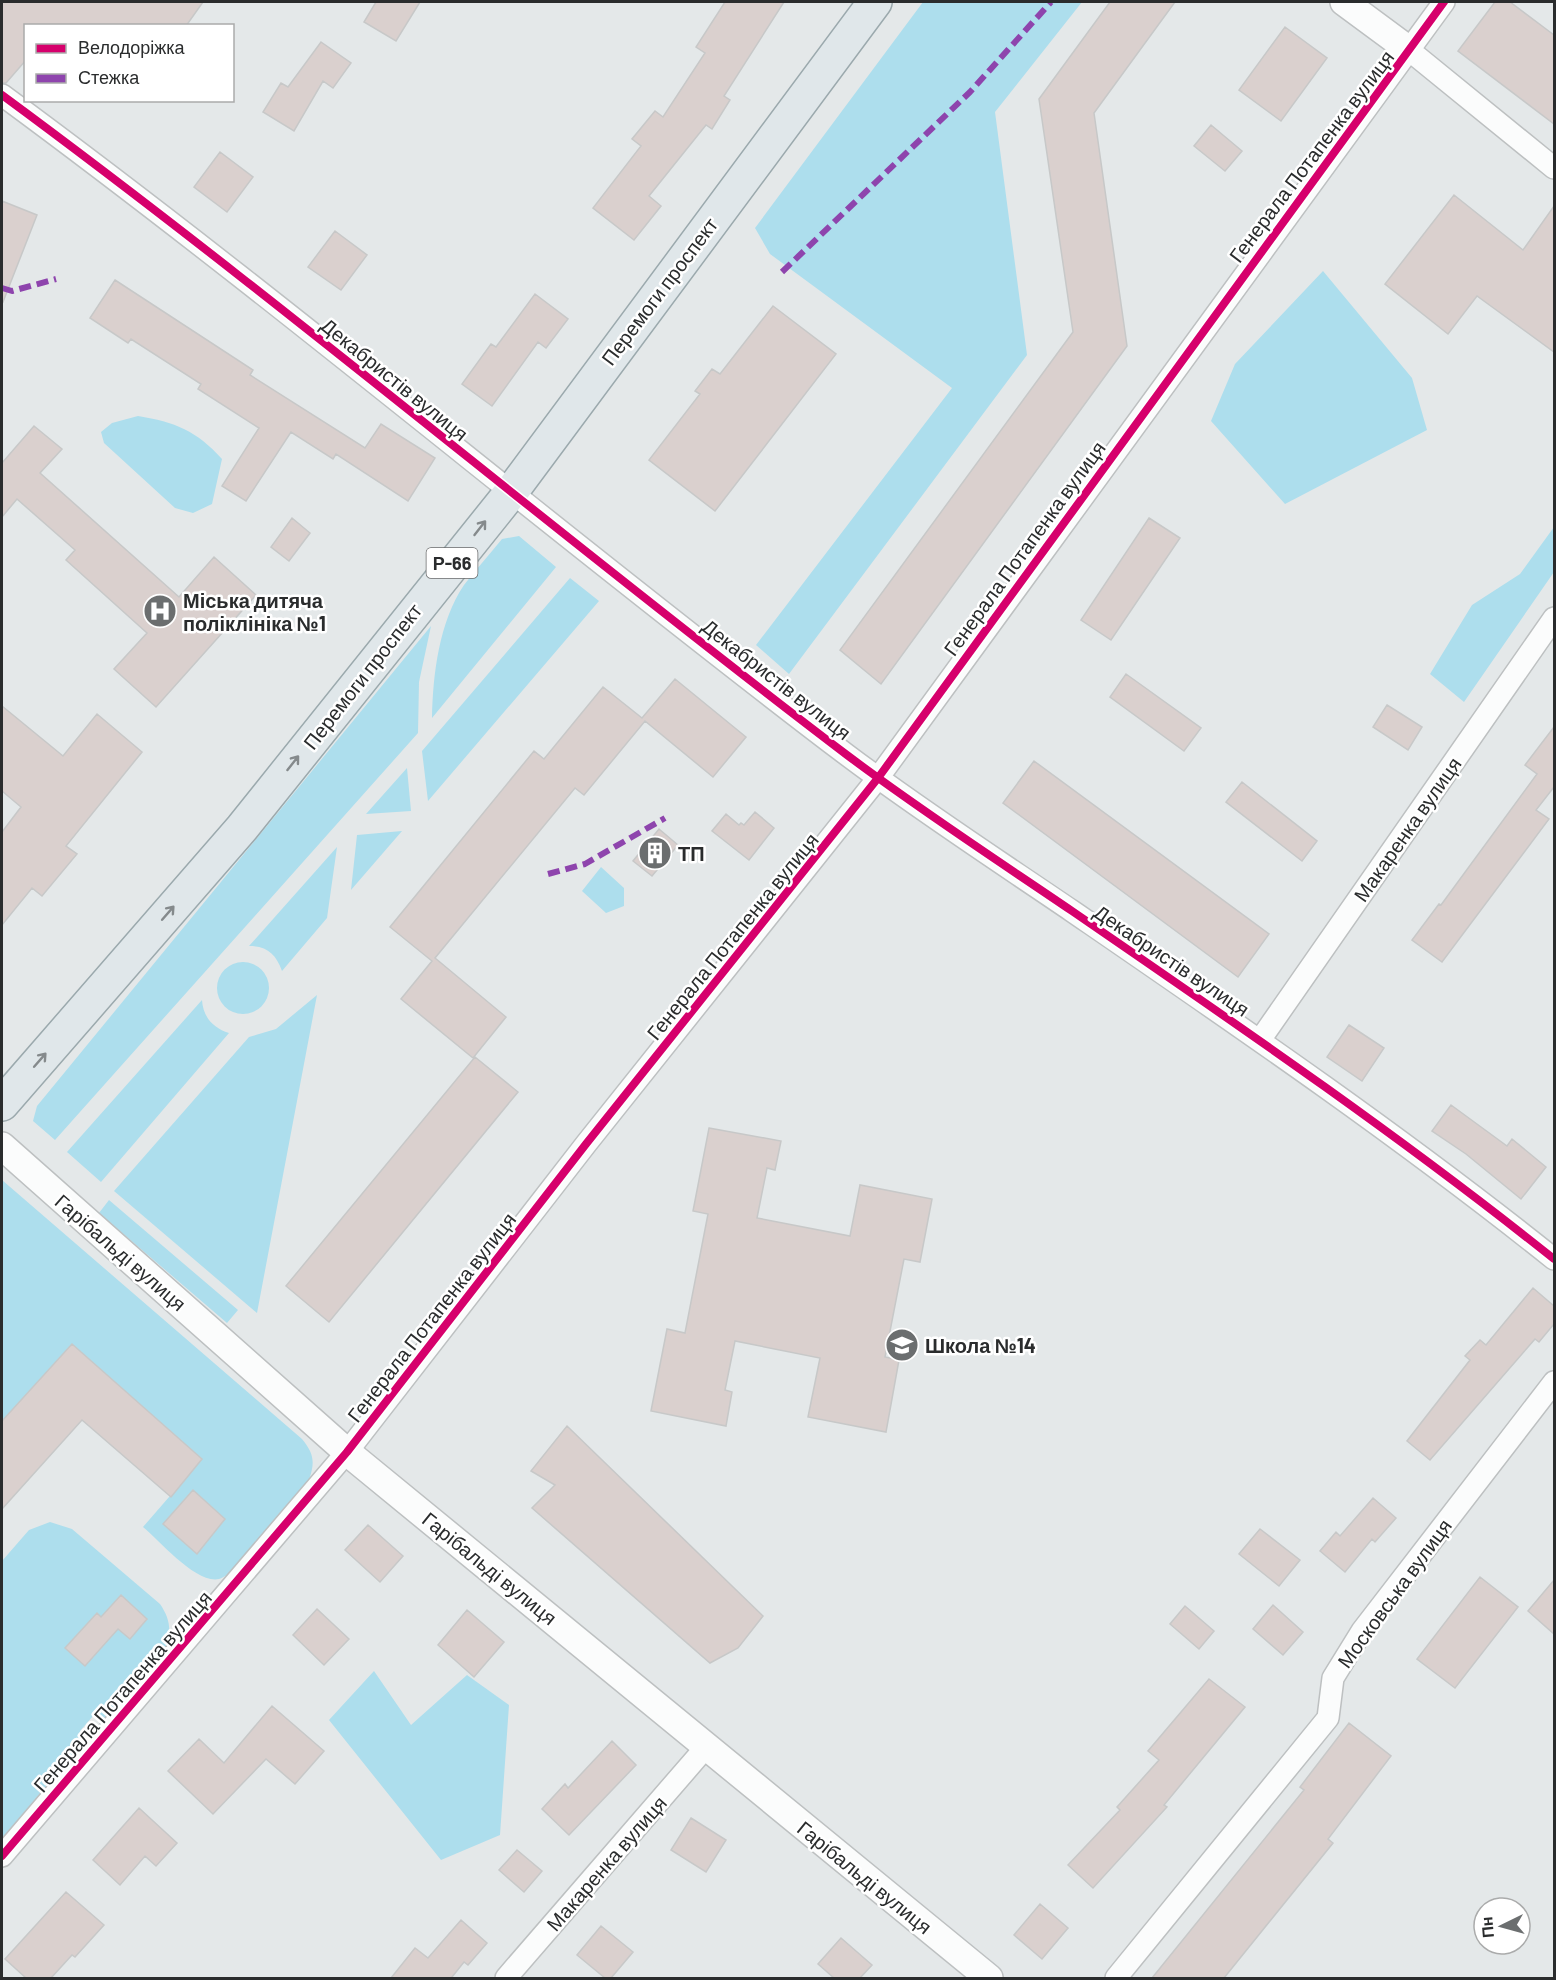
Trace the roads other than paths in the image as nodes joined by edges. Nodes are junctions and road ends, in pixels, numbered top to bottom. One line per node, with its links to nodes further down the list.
1 (875, 2): 7 (main road, Перемоги проспект / Р-66)
2 (1344, 2): 4 (street)
3 (1444, 2): 4 (street, Генерала Потапенка вулиця)
4 (1410, 50): 6 (street); 9 (street, Генерала Потапенка вулиця)
5 (2, 95): 7 (street, Декабристів вулиця)
6 (1554, 168)
7 (512, 491): 9 (street, Декабристів вулиця); 11 (main road, Перемоги проспект / Р-66, one-way to 7)
8 (1554, 618): 10 (street, Макаренка вулиця)
9 (878, 778): 10 (street, Декабристів вулиця); 15 (street, Генерала Потапенка вулиця)
10 (1260, 1040): 13 (street, Декабристів вулиця)
11 (2, 1104)
12 (2, 1146): 15 (street, Гарібальді вулиця)
13 (1554, 1258)
14 (1554, 1382): 20 (street, Московська вулиця)
15 (348, 1452): 16 (street, Гарібальді вулиця); 17 (street, Генерала Потапенка вулиця)
16 (706, 1747): 18 (street, Макаренка вулиця); 19 (street, Гарібальді вулиця)
17 (2, 1856)
18 (506, 1978)
19 (989, 1978)
20 (1116, 1978)

